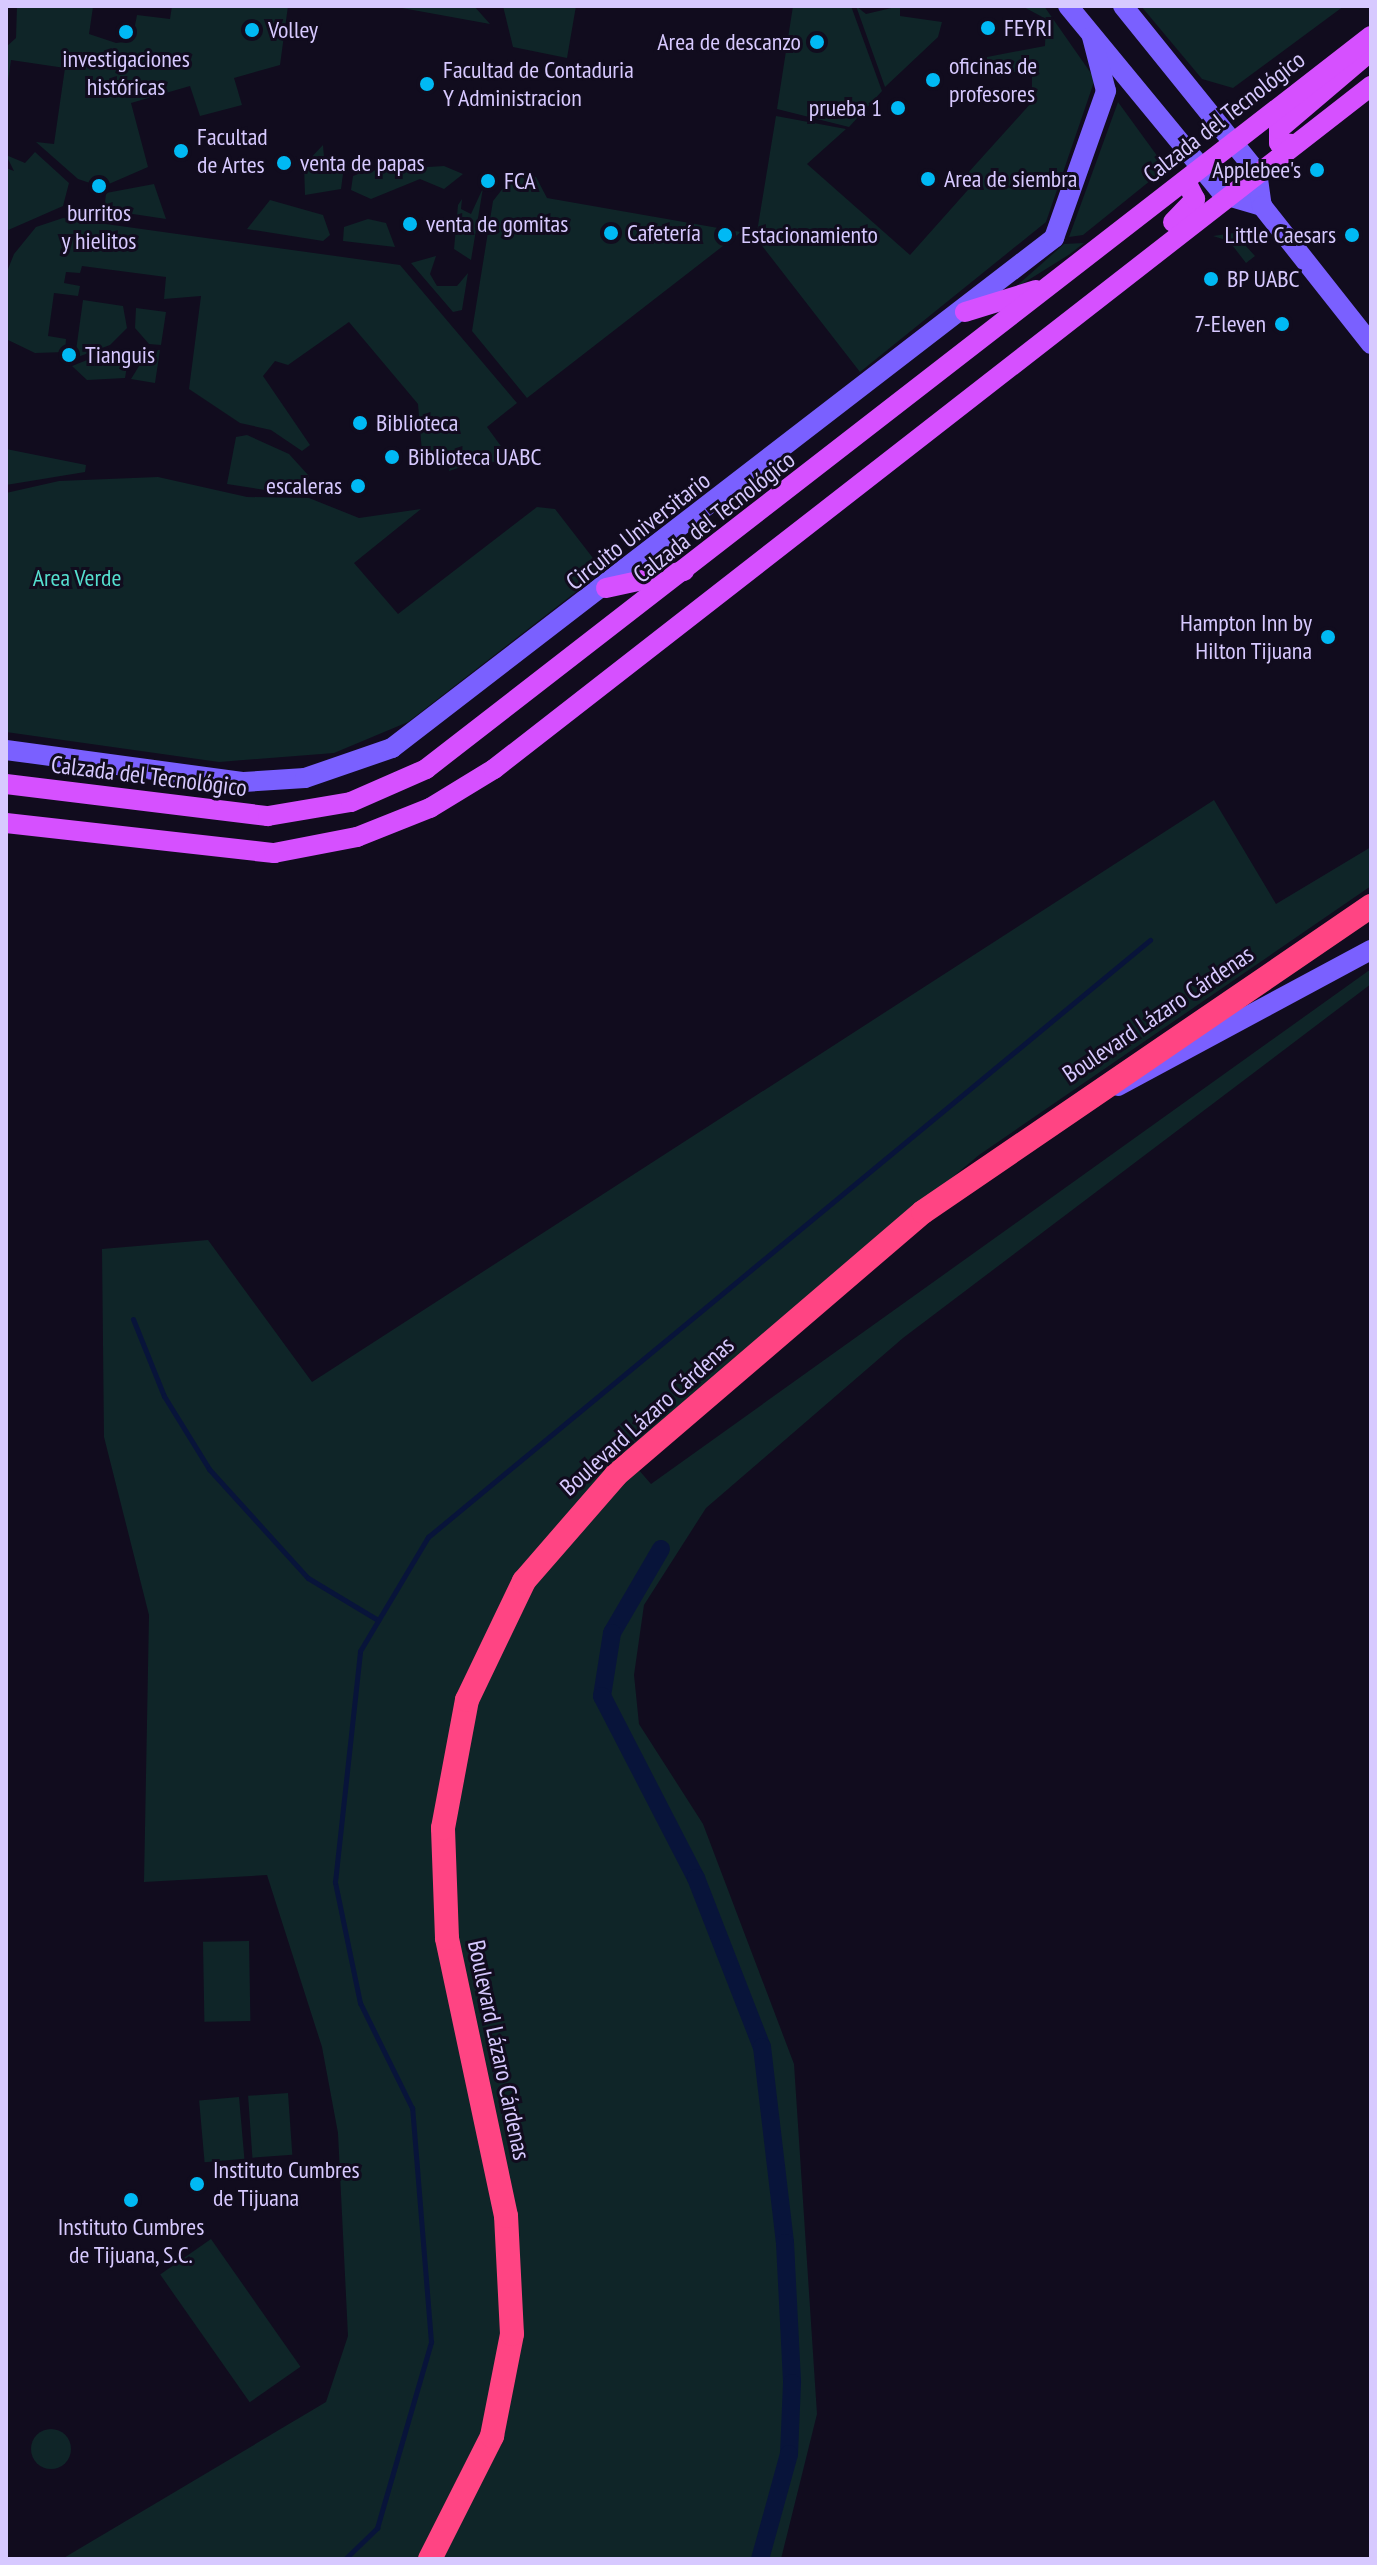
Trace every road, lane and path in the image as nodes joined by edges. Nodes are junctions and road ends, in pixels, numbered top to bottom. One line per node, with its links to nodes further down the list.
1 (1068, 6): 4 (street)
2 (1123, 6): 7 (street)
3 (1371, 36): 7 (main road, Calzada del Tecnológico)
4 (1092, 37): 10 (street); 15 (street, Circuito Universitario)
5 (1371, 51): 8 (main road)
6 (1371, 86): 8 (main road)
7 (1235, 143): 9 (street); 10 (main road, Calzada del Tecnológico)
8 (1293, 144): 9 (main road)
9 (1257, 172): 11 (main road); 12 (street)
10 (1194, 175): 11 (street); 13 (main road); 14 (main road, Calzada del Tecnológico)
11 (1224, 195): 12 (street); 13 (main road)
12 (1262, 206): 16 (street)
13 (1144, 261): 18 (main road)
14 (1048, 287): 15 (main road); 17 (main road, Calzada del Tecnológico)
15 (965, 312): 20 (street, Circuito Universitario)
16 (1371, 344)
17 (948, 365): 18 (main road); 19 (main road, Calzada del Tecnológico)
18 (970, 394): 23 (main road)
19 (688, 571): 20 (main road); 22 (main road, Calzada del Tecnológico)
20 (606, 588): 21 (street, Circuito Universitario)
21 (6, 750)
22 (6, 784)
23 (6, 823)
24 (1371, 906): 26 (highway, Boulevard Lázaro Cárdenas)
25 (1371, 950): 26 (street)
26 (1076, 1103): 27 (highway, Boulevard Lázaro Cárdenas)
27 (430, 2559)

